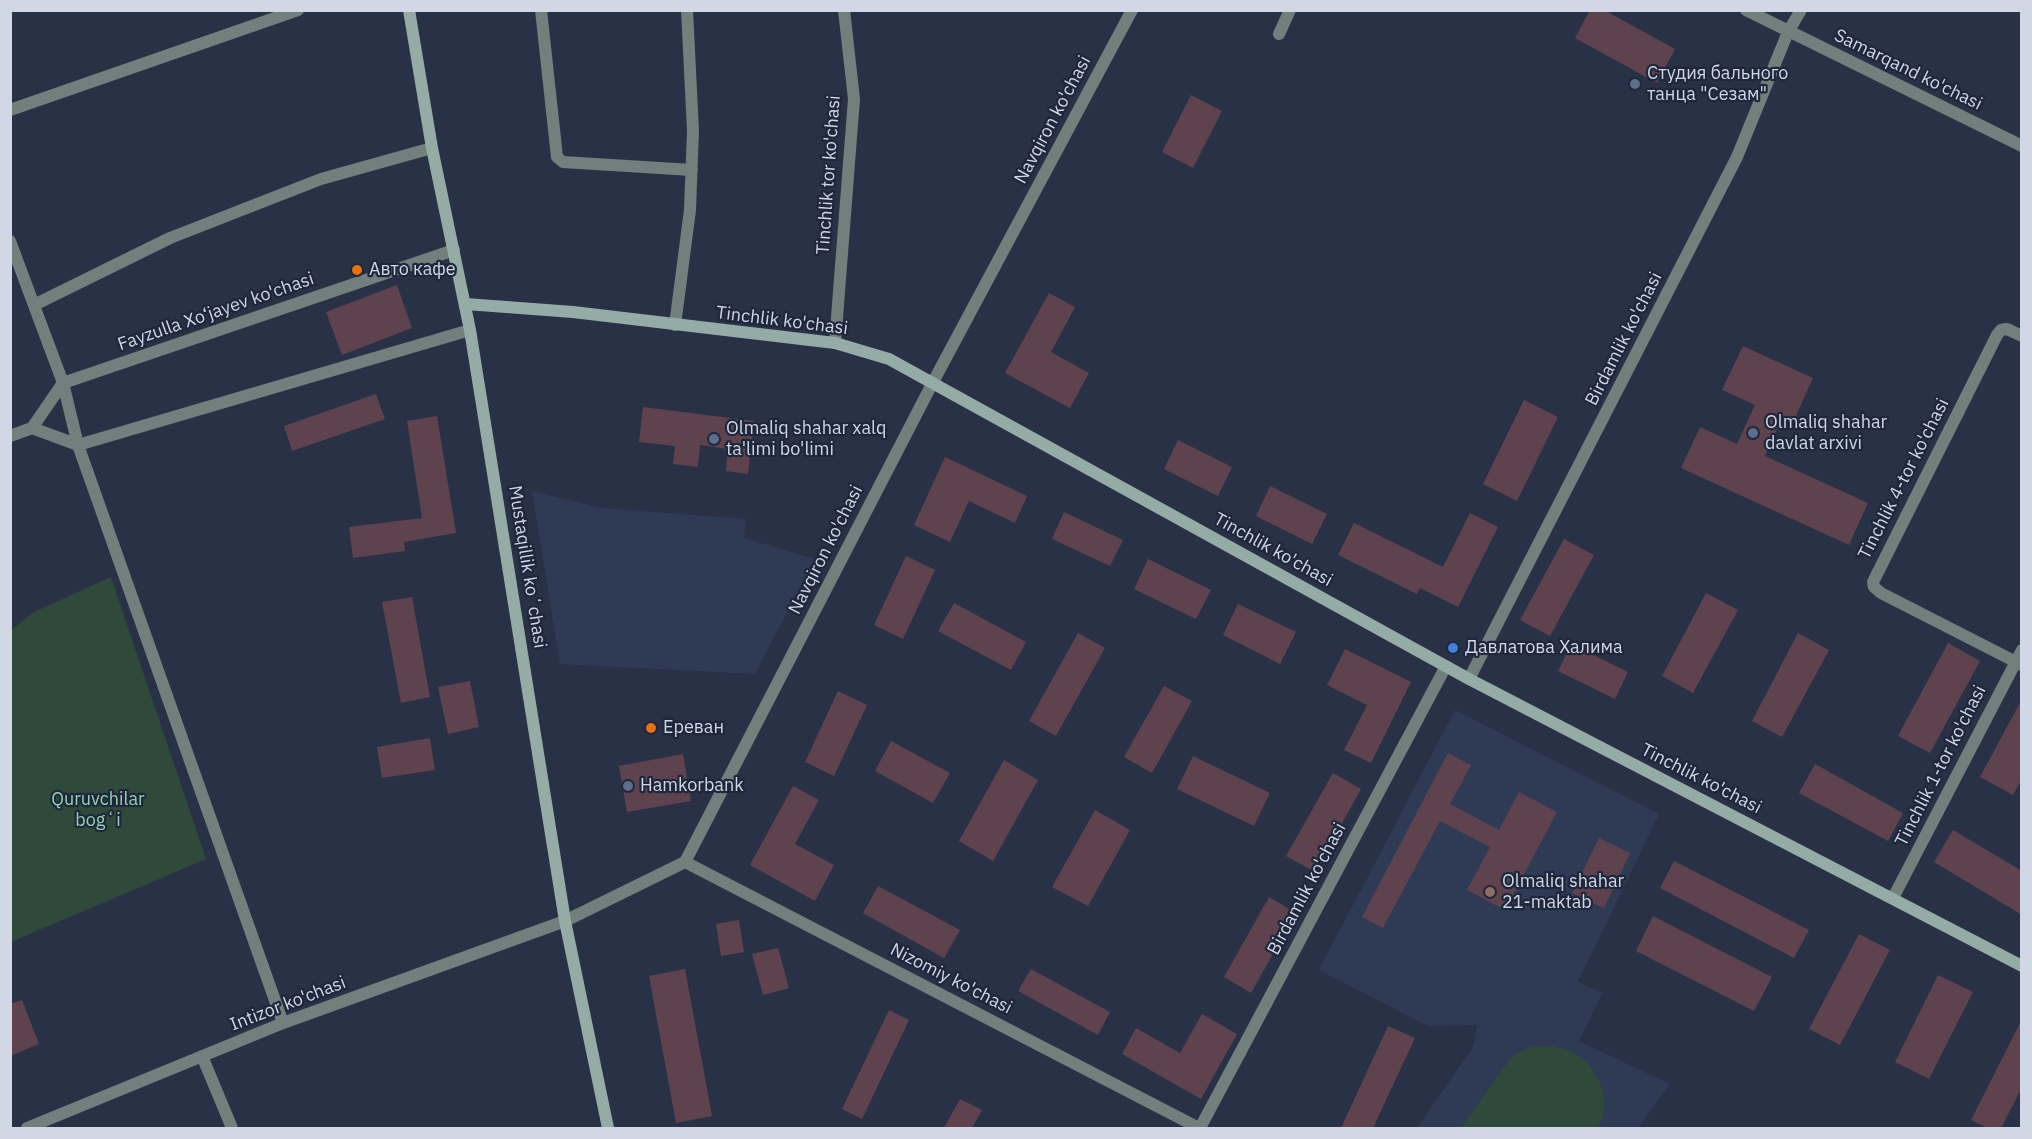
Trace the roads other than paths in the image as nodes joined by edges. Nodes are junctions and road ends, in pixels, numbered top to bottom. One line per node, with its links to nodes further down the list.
1 (298, 10): 12 (street)
2 (409, 10): 14 (main road, Mustaqillik koʻchasi)
3 (541, 10): 15 (street)
4 (687, 10): 15 (street)
5 (844, 10): 23 (street, Tinchlik tor ko'chasi)
6 (1132, 10): 25 (street, Navqiron ko'chasi)
7 (1290, 10): 11 (street)
8 (1746, 10): 10 (street, Samarqand ko'chasi)
9 (1801, 10): 10 (street, Birdamlik ko'chasi)
10 (1788, 32): 13 (street, Samarqand ko'chasi); 31 (street, Birdamlik ko'chasi)
11 (1278, 34)
12 (10, 110)
13 (2022, 146)
14 (432, 148): 17 (main road, Mustaqillik koʻchasi); 19 (street)
15 (692, 170): 20 (street)
16 (10, 241): 19 (street)
17 (454, 250): 18 (main road, Mustaqillik koʻchasi); 24 (street, Fayzulla Xo‘jayev ko'chasi)
18 (466, 304): 20 (main road, Tinchlik ko'chasi); 21 (main road, Mustaqillik koʻchasi)
19 (34, 305): 24 (street)
20 (675, 325): 23 (main road, Tinchlik ko'chasi)
21 (470, 330): 28 (street); 34 (main road, Mustaqillik koʻchasi)
22 (2022, 336): 29 (street, Tinchlik 4-tor ko'chasi)
23 (835, 343): 25 (main road, Tinchlik ko'chasi)
24 (63, 383): 26 (street); 28 (street)
25 (932, 384): 30 (main road, Tinchlik ko'chasi); 32 (street, Navqiron ko'chasi)
26 (32, 428): 27 (street); 28 (street)
27 (10, 436)
28 (78, 445): 36 (street)
29 (2020, 659): 33 (street, Tinchlik 1-tor ko'chasi)
30 (1446, 666): 31 (main road, Tinchlik ko'chasi); 41 (street, Birdamlik ko'chasi)
31 (1469, 679): 33 (main road, Tinchlik ko'chasi)
32 (686, 862): 34 (street); 41 (street, Nizomiy ko'chasi)
33 (1893, 898): 35 (main road, Tinchlik ko'chasi)
34 (565, 921): 36 (street, Intizor ko'chasi); 40 (main road, Mustaqillik koʻchasi)
35 (2022, 966)
36 (283, 1023): 37 (street, Intizor ko'chasi)
37 (202, 1056): 38 (street, Intizor ko'chasi); 39 (street)
38 (27, 1128)
39 (232, 1128)
40 (608, 1128)
41 (1200, 1128)

